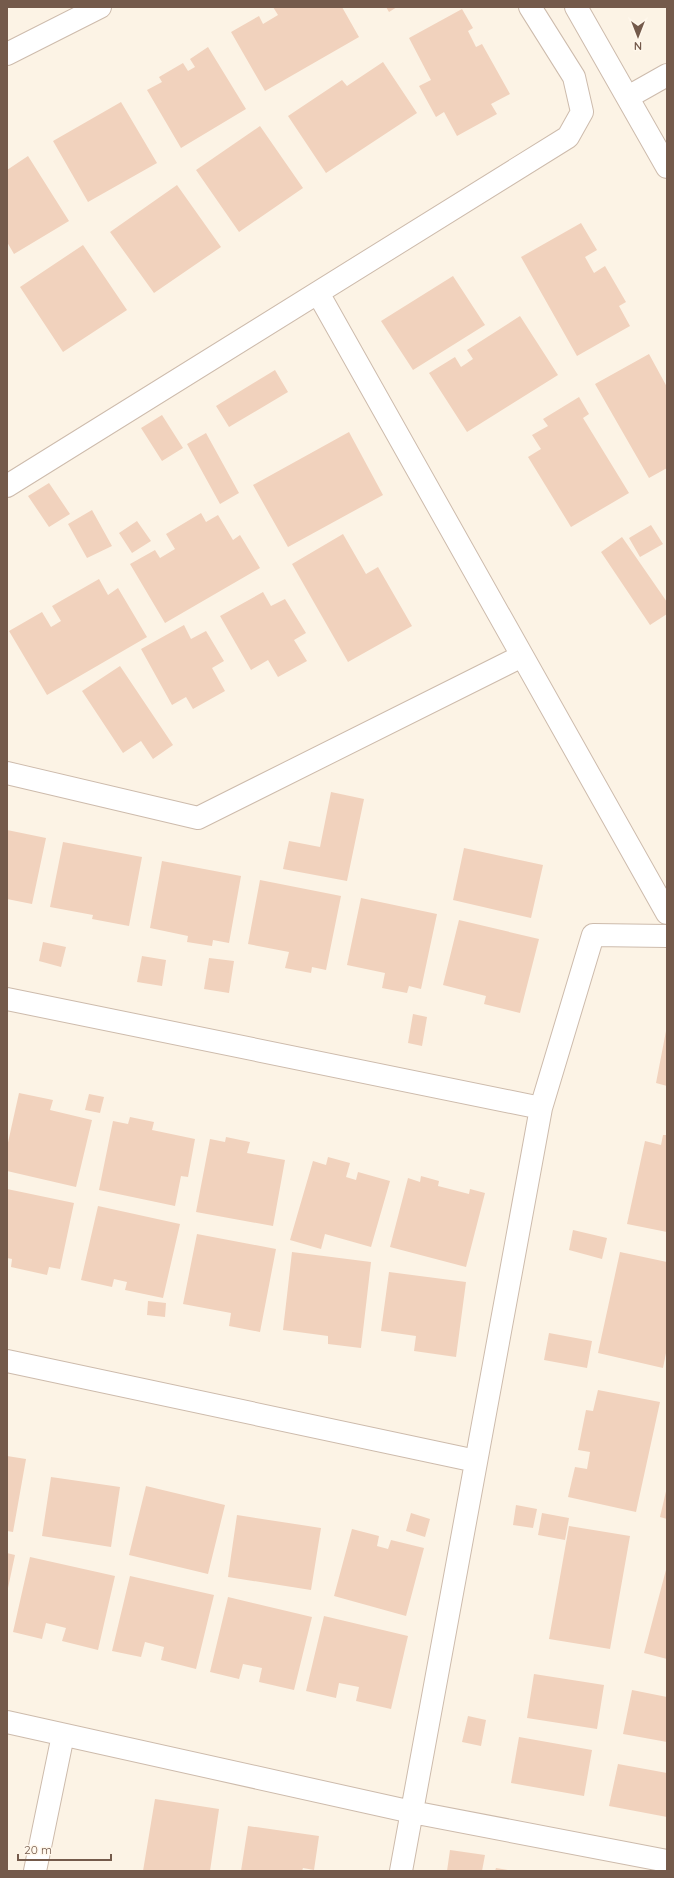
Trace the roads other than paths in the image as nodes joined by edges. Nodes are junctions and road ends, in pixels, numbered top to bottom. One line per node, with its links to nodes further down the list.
1 (100, 7): 4 (street)
2 (530, 7): 8 (street)
3 (576, 7): 6 (street)
4 (7, 54)
5 (667, 75): 6 (street)
6 (628, 97): 7 (street)
7 (667, 168)
8 (318, 293): 9 (street); 10 (street)
9 (9, 481)
10 (522, 656): 11 (street); 12 (street)
11 (7, 773)
12 (667, 913)
13 (667, 936): 15 (street)
14 (7, 999): 15 (street)
15 (541, 1108): 17 (street)
16 (7, 1361): 17 (street)
17 (476, 1460): 20 (street)
18 (7, 1722): 19 (street)
19 (63, 1735): 20 (street); 22 (street)
20 (412, 1812): 21 (street); 23 (street)
21 (667, 1861)
22 (36, 1871)
23 (401, 1871)

